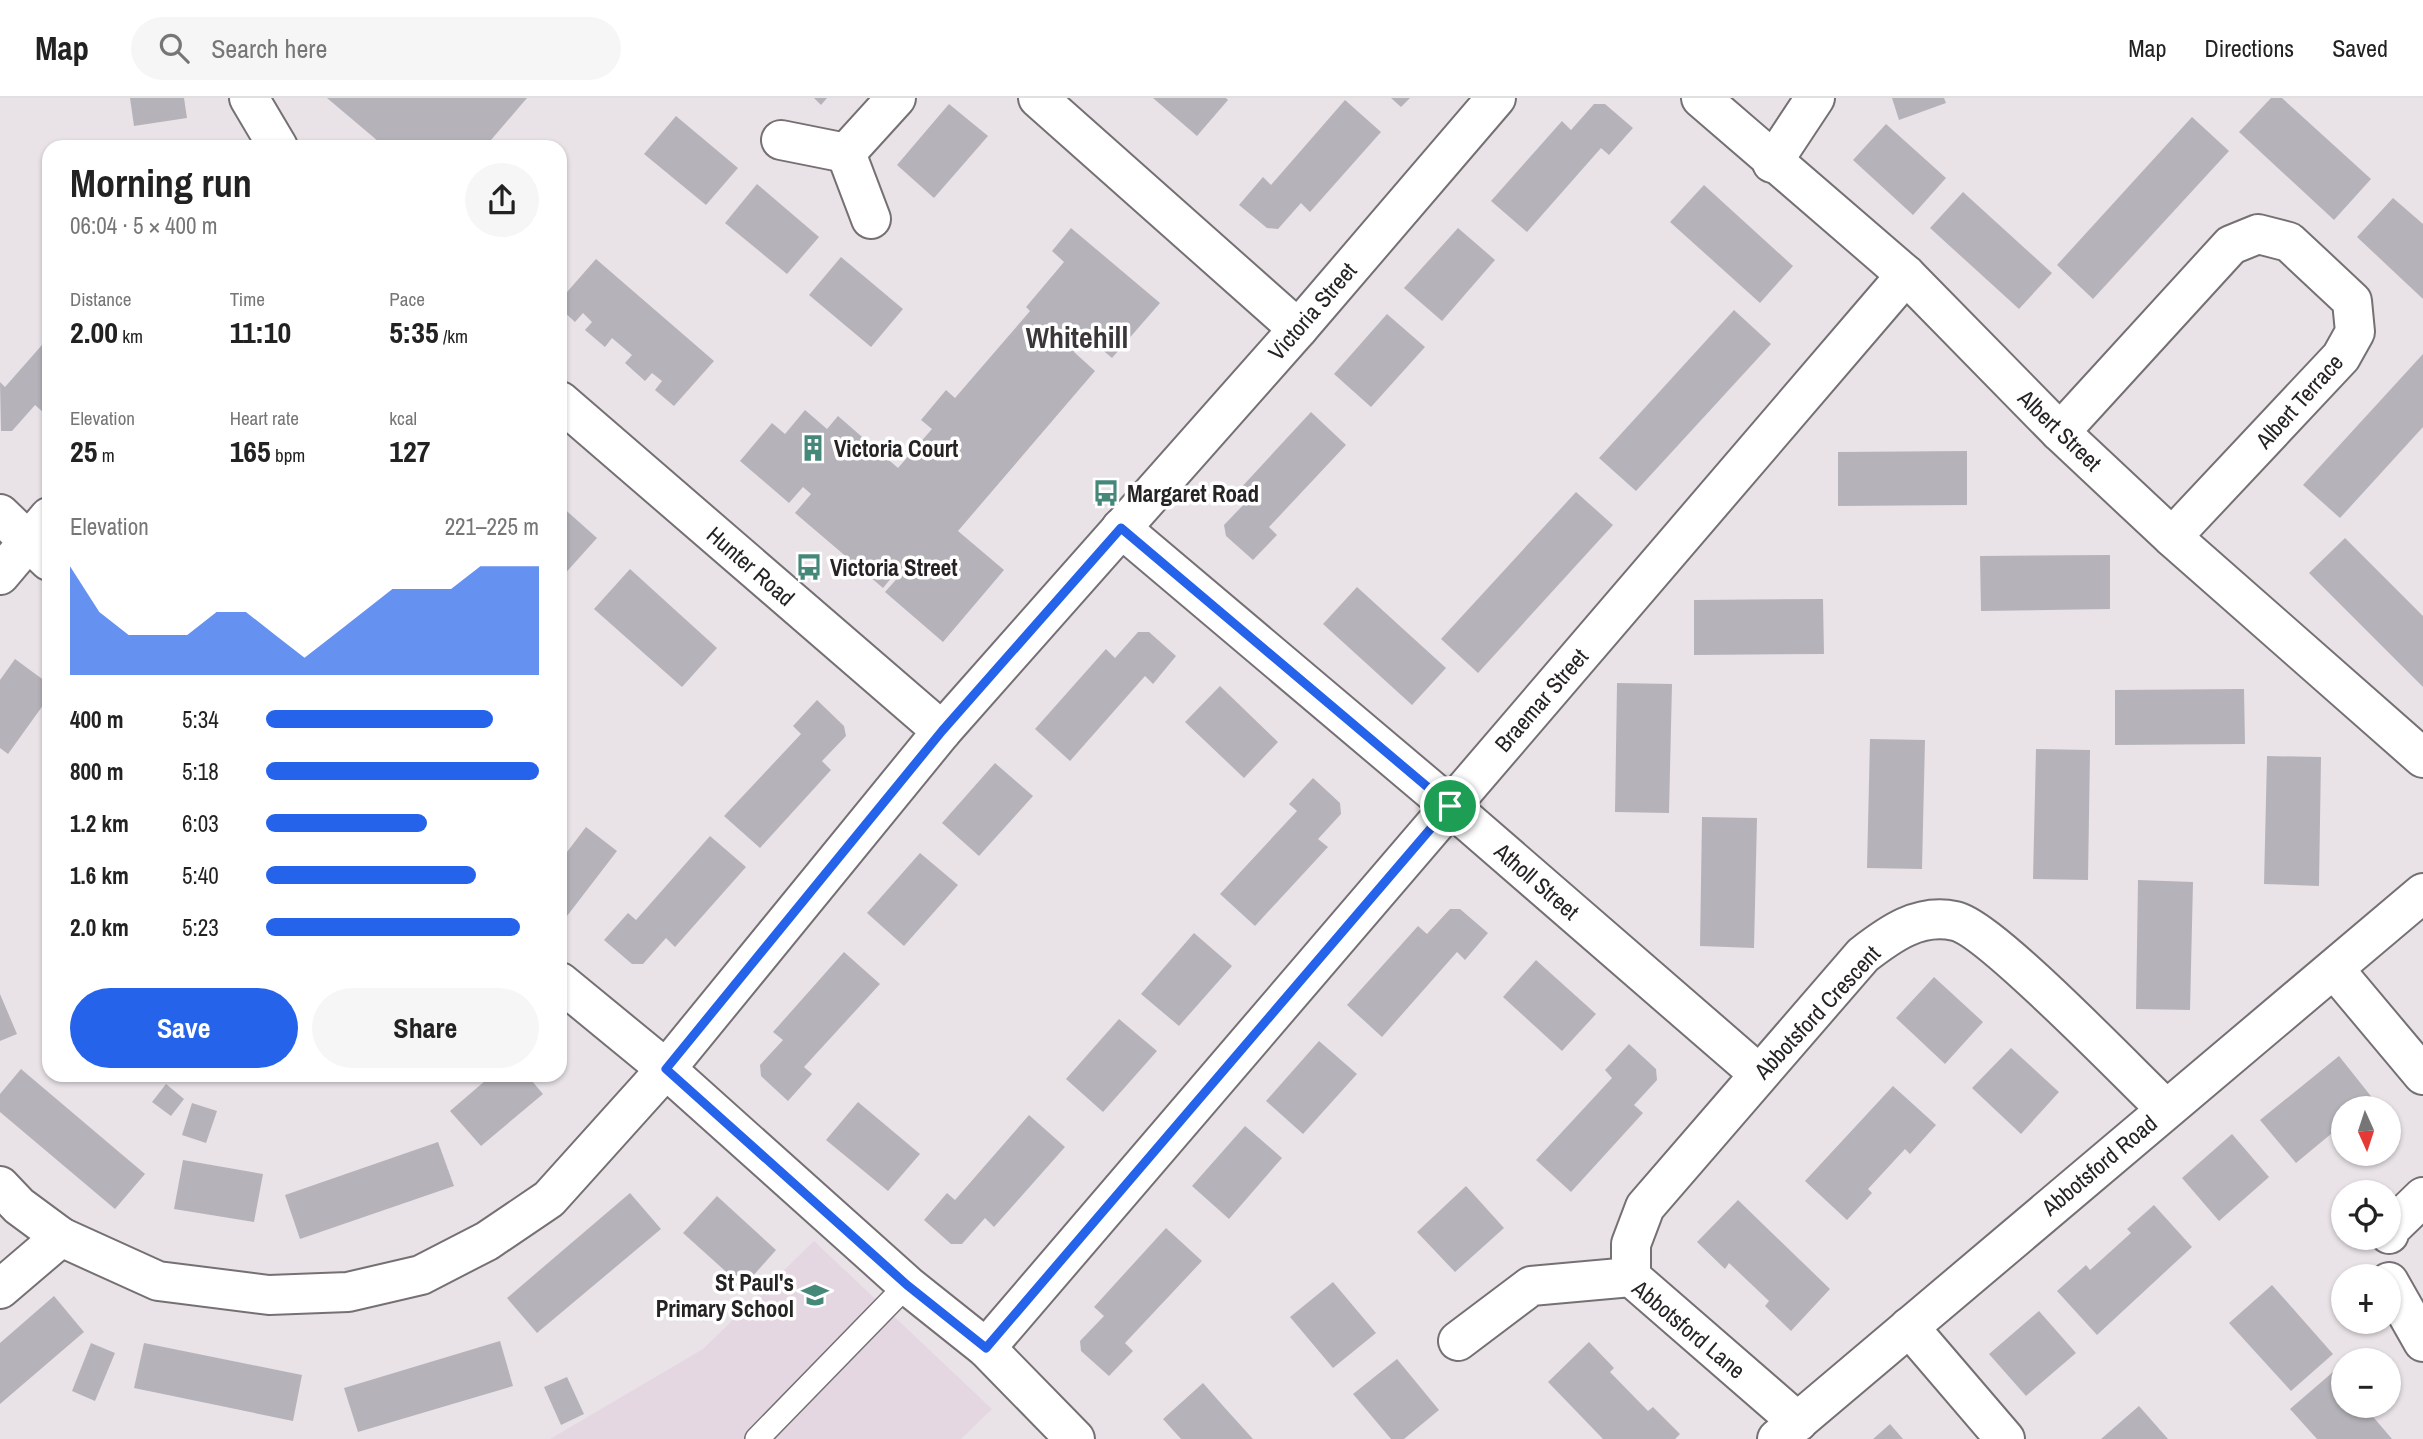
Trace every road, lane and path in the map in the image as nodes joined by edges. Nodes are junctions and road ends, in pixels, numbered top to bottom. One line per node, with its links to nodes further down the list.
1 (249, 98): 7 (street)
2 (896, 98): 9 (street)
3 (1038, 98): 13 (street)
4 (1496, 98): 13 (street, Victoria Street)
5 (1701, 98): 10 (street, Albert Street)
6 (1815, 98): 10 (street)
7 (274, 140)
8 (781, 140): 9 (street)
9 (846, 153): 11 (street)
10 (1772, 163): 12 (street, Albert Street)
11 (871, 219)
12 (1906, 275): 15 (street, Albert Street); 23 (street, Braemar Street)
13 (1298, 329): 17 (street, Victoria Street)
14 (567, 407): 21 (street, Hunter Road)
15 (2060, 432): 18 (street, Albert Street); 18 (street, Albert Terrace)
16 (0, 514): 19 (street)
17 (1121, 528): 21 (street, Victoria Street); 23 (street, Atholl Street)
18 (2172, 537): 22 (street, Albert Street)
19 (42, 540): 20 (street)
20 (0, 575)
21 (942, 731): 27 (street, Victoria Street)
22 (2423, 758)
23 (1450, 806): 28 (street, Atholl Street); 42 (street, Braemar Street)
24 (2423, 893): 25 (street, Abbotsford Road)
25 (2334, 970): 29 (street); 30 (street, Abbotsford Road)
26 (567, 988): 27 (street)
27 (666, 1069): 34 (street, Victoria Street); 36 (street)
28 (1759, 1074): 30 (street, Abbotsford Crescent); 35 (street, Abbotsford Crescent)
29 (2423, 1075)
30 (2166, 1109): 39 (street, Abbotsford Road)
31 (0, 1186): 34 (street, Victoria Street)
32 (2423, 1197): 33 (street)
33 (2401, 1218)
34 (61, 1237): 37 (street)
35 (1631, 1277): 40 (street, Abbotsford Lane); 43 (street, Abbotsford Lane)
36 (907, 1285): 42 (street); 44 (lane)
37 (0, 1289)
38 (2401, 1303): 41 (street)
39 (1909, 1327): 43 (street, Abbotsford Road); 46 (street)
40 (1458, 1341)
41 (2423, 1342)
42 (986, 1348): 45 (street)
43 (1787, 1430)
44 (757, 1439)
45 (1075, 1439)
46 (2005, 1439)

